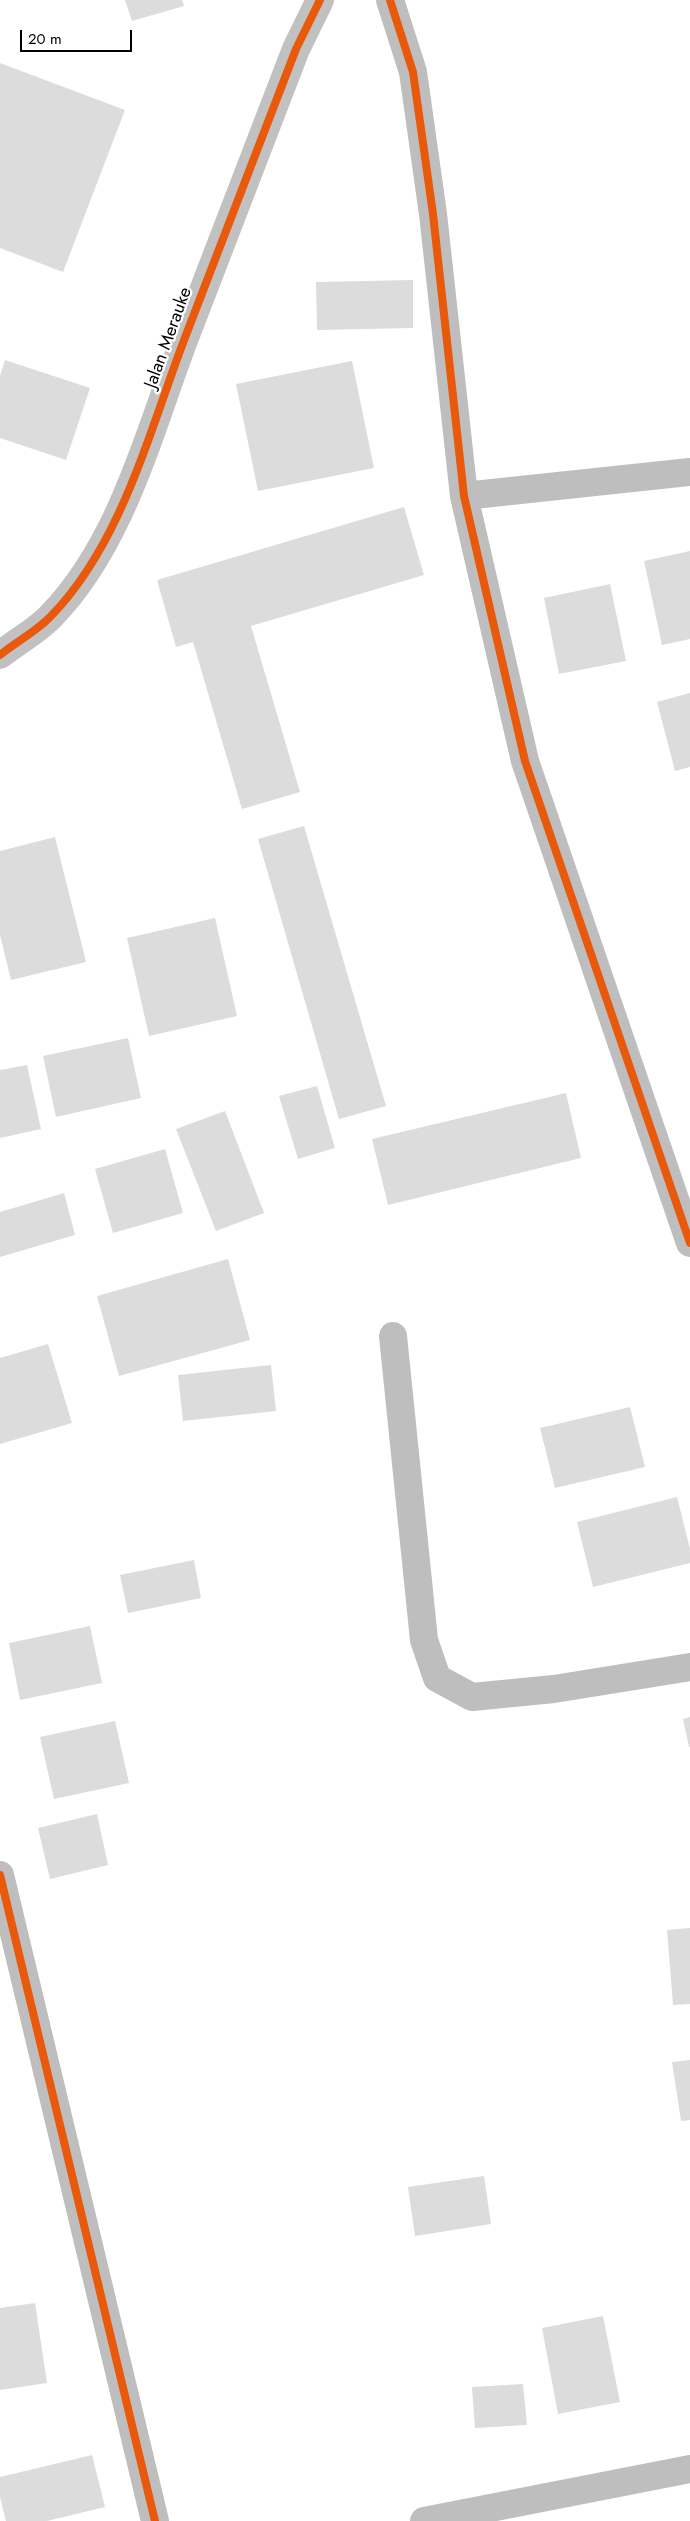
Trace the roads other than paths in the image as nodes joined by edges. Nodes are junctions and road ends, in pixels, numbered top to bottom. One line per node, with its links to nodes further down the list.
1 (320, 0): 5 (street, Jalan Merauke)
2 (390, 0): 4 (street)
3 (690, 472): 4 (street)
4 (464, 496): 6 (street)
5 (0, 655)
6 (690, 1243)
7 (393, 1336): 8 (street)
8 (690, 1668)
9 (0, 1875): 11 (street)
10 (690, 2468): 12 (street)
11 (155, 2521)
12 (424, 2521)

